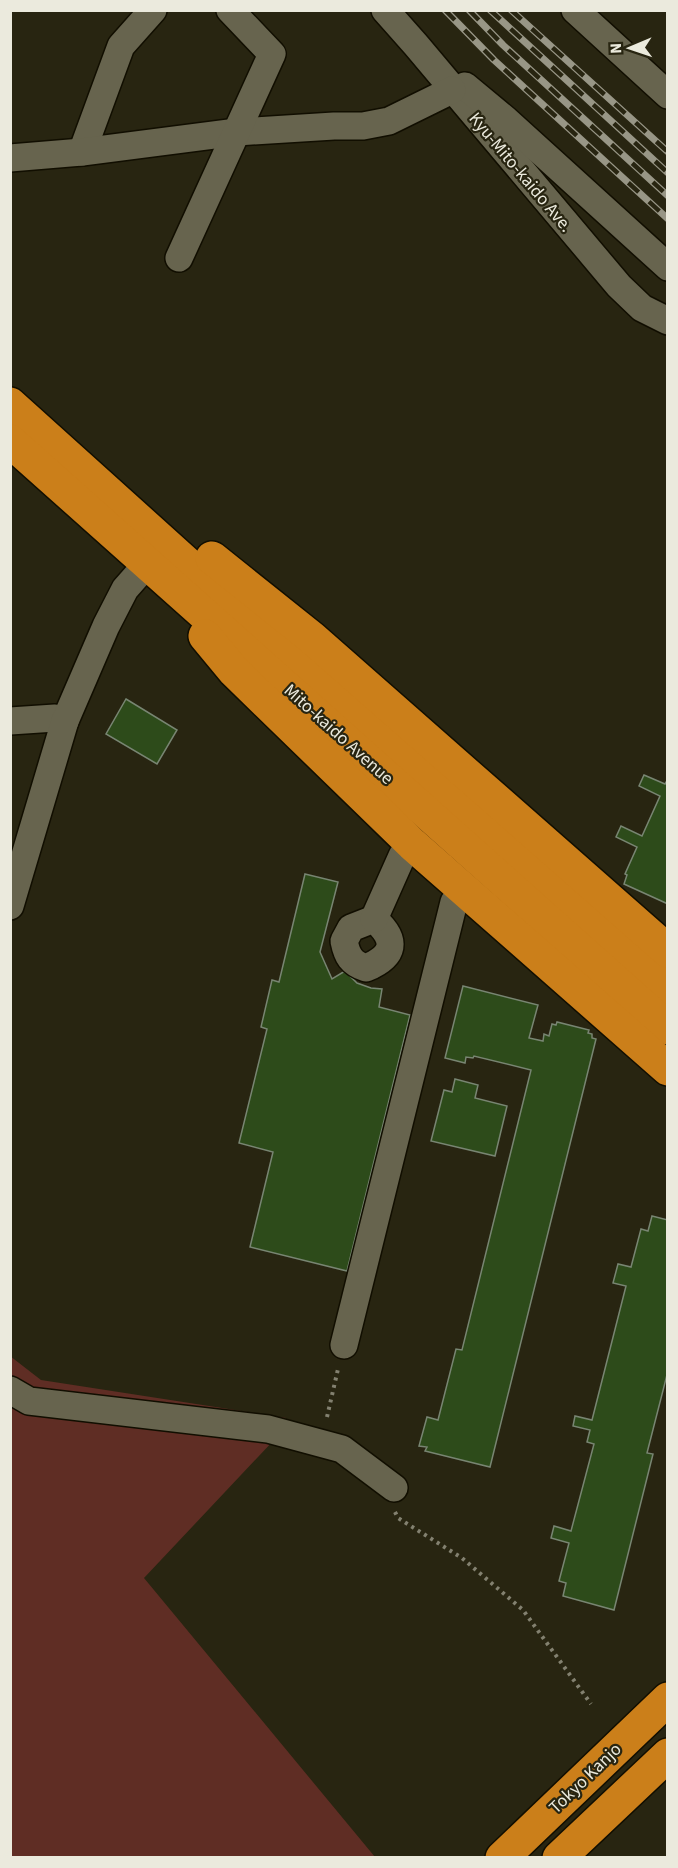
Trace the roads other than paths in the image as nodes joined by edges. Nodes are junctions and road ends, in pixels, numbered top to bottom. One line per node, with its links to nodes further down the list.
1 (153, 10): 9 (street)
2 (231, 10): 8 (street)
3 (385, 10): 5 (street, Kyu-Mito-kaido Ave.)
4 (575, 10): 7 (street)
5 (416, 45): 6 (street, Kyu-Mito-kaido Ave.); 12 (street)
6 (452, 90): 8 (street); 13 (street, Kyu-Mito-kaido Ave.)
7 (668, 96)
8 (237, 132): 9 (street); 11 (street)
9 (82, 152): 10 (street)
10 (10, 158)
11 (179, 258)
12 (668, 267)
13 (668, 321)
14 (10, 404): 16 (highway, Mito-kaido Avenue)
15 (10, 441): 17 (highway, Mito-kaido Avenue)
16 (96, 481): 24 (highway); 25 (highway, Mito-kaido Avenue)
17 (147, 564): 19 (street); 20 (highway); 26 (highway, Mito-kaido Avenue)
18 (10, 721): 19 (street)
19 (64, 721): 22 (street)
20 (412, 844): 21 (highway); 23 (street)
21 (463, 890): 27 (highway); 28 (street)
22 (10, 906)
23 (374, 919)
24 (668, 951)
25 (668, 988)
26 (668, 1028)
27 (668, 1069)
28 (344, 1345)
29 (10, 1390): 30 (street)
30 (394, 1488)
31 (668, 1699): 33 (highway, Tokyo Kanjo)
32 (668, 1755): 34 (highway)
33 (502, 1857)
34 (559, 1857)

